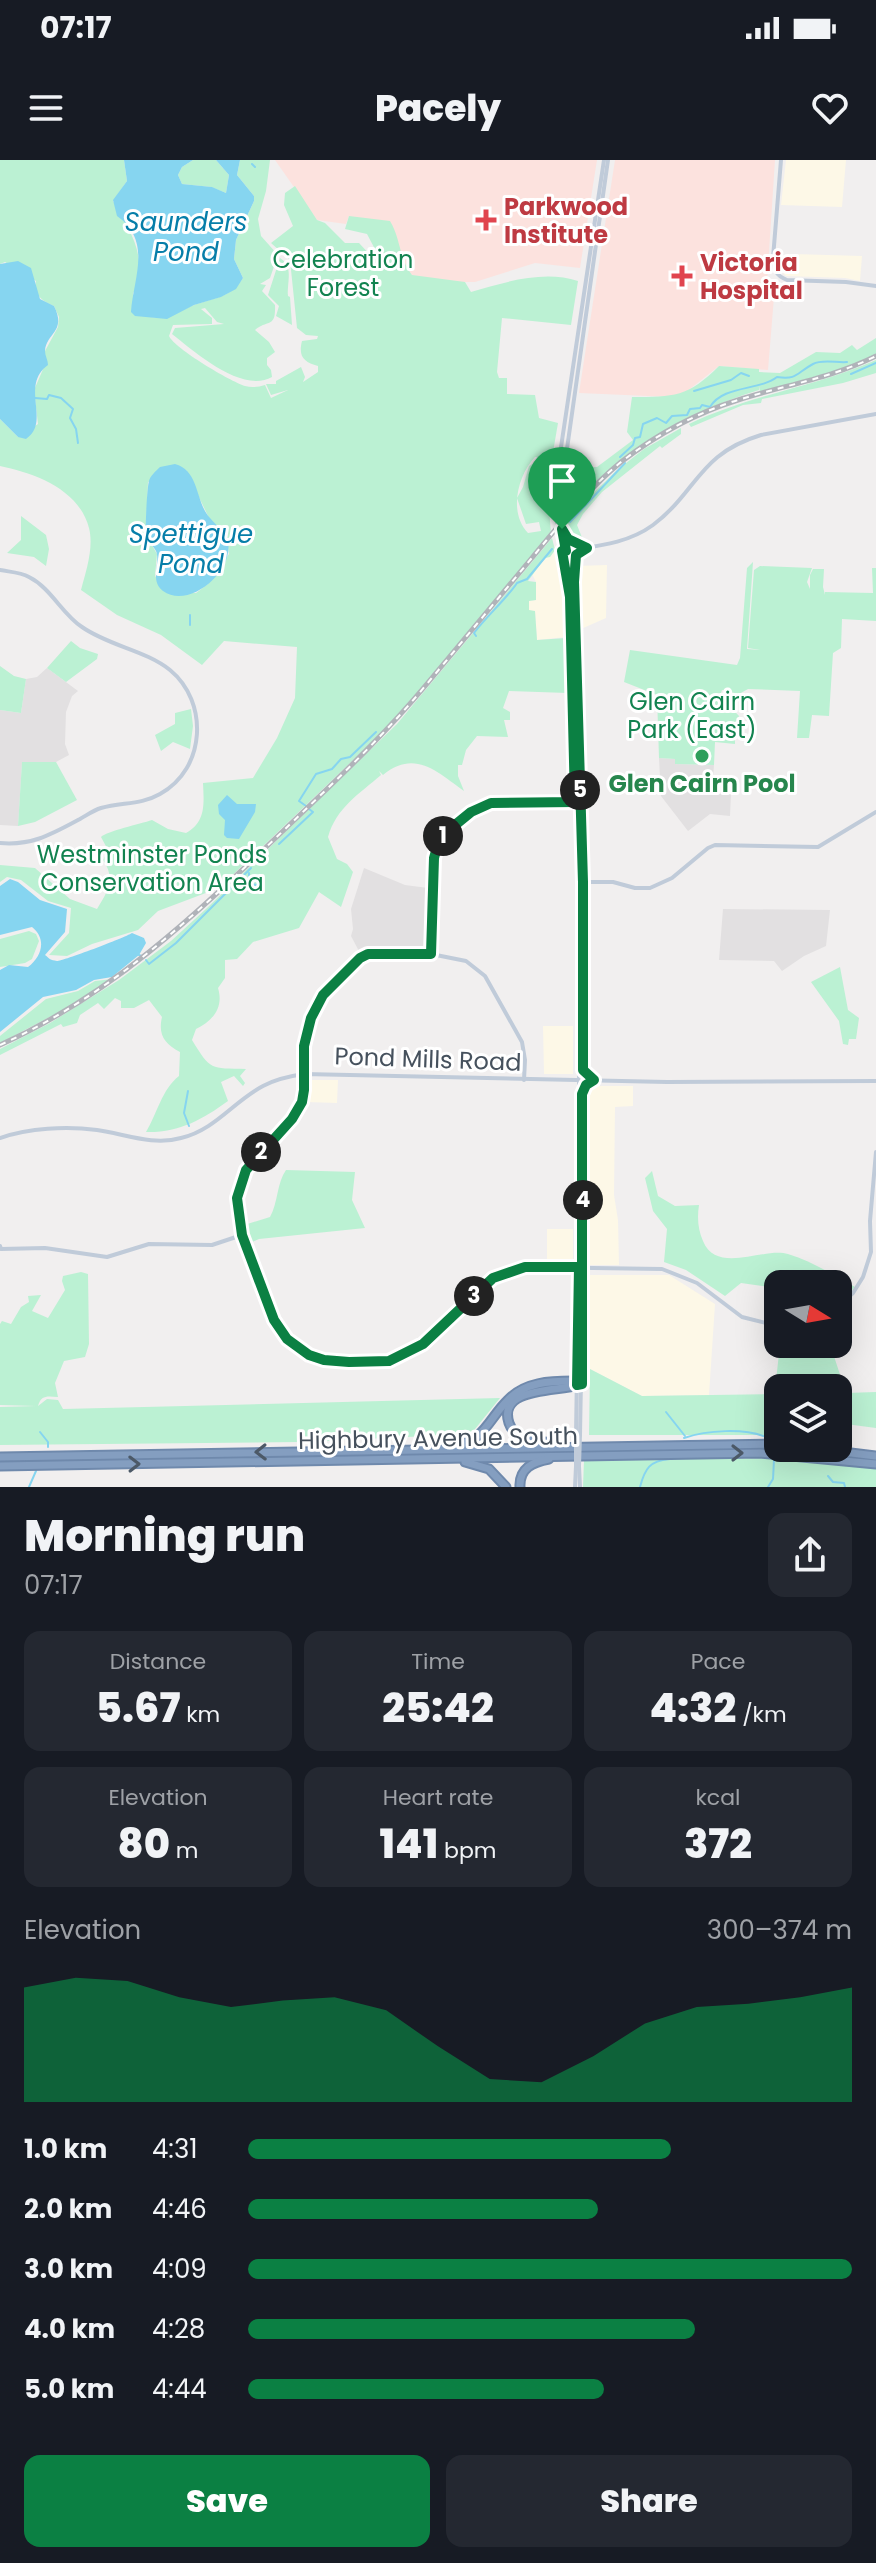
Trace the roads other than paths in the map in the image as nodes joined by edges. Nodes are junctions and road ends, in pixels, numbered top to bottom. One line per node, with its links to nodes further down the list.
1 (606, 160): 5 (main road); 7 (main road)
2 (781, 160): 3 (main road)
3 (876, 286)
4 (876, 414): 6 (main road)
5 (562, 529): 6 (main road); 7 (main road)
6 (587, 548): 7 (main road); 9 (main road)
7 (564, 551): 9 (main road); 10 (main road)
8 (0, 570): 12 (main road)
9 (574, 582): 10 (main road)
10 (578, 802): 13 (main road); 14 (main road); 15 (main road)
11 (876, 812): 13 (main road)
12 (0, 843)
13 (583, 882): 15 (main road)
14 (431, 954): 16 (main road); 17 (main road)
15 (580, 1069): 18 (main road); 19 (main road); 20 (main road)
16 (304, 1074): 17 (main road, Pond Mills Road); 23 (main road, Pond Mills Road); 25 (main road)
17 (524, 1080): 18 (main road, Pond Mills Road)
18 (568, 1080): 19 (main road, Pond Mills Road); 22 (main road)
19 (580, 1080): 20 (main road, Pond Mills Road); 22 (main road)
20 (594, 1080): 21 (main road, Pond Mills Road); 22 (main road)
21 (876, 1081)
22 (580, 1092): 27 (main road)
23 (0, 1138)
24 (876, 1152): 28 (main road)
25 (242, 1235): 26 (main road); 27 (main road)
26 (0, 1248)
27 (581, 1267): 29 (main road); 30 (main road)
28 (852, 1294)
29 (764, 1322)
30 (580, 1384): 32 (highway); 33 (highway); 42 (main road, bridge)
31 (764, 1444): 33 (highway, Highbury Avenue South)
32 (423, 1449): 33 (highway, Highbury Avenue South); 36 (highway, Highbury Avenue South, one-way to 36)
33 (571, 1450): 37 (highway, Highbury Avenue South); 38 (highway, Highbury Avenue South, one-way to 38); 41 (highway)
34 (852, 1453): 35 (highway)
35 (876, 1456)
36 (0, 1457)
37 (427, 1459): 39 (highway, Highbury Avenue South, one-way to 37); 40 (highway)
38 (876, 1464)
39 (0, 1466)
40 (506, 1487)
41 (520, 1487)
42 (577, 1487)

